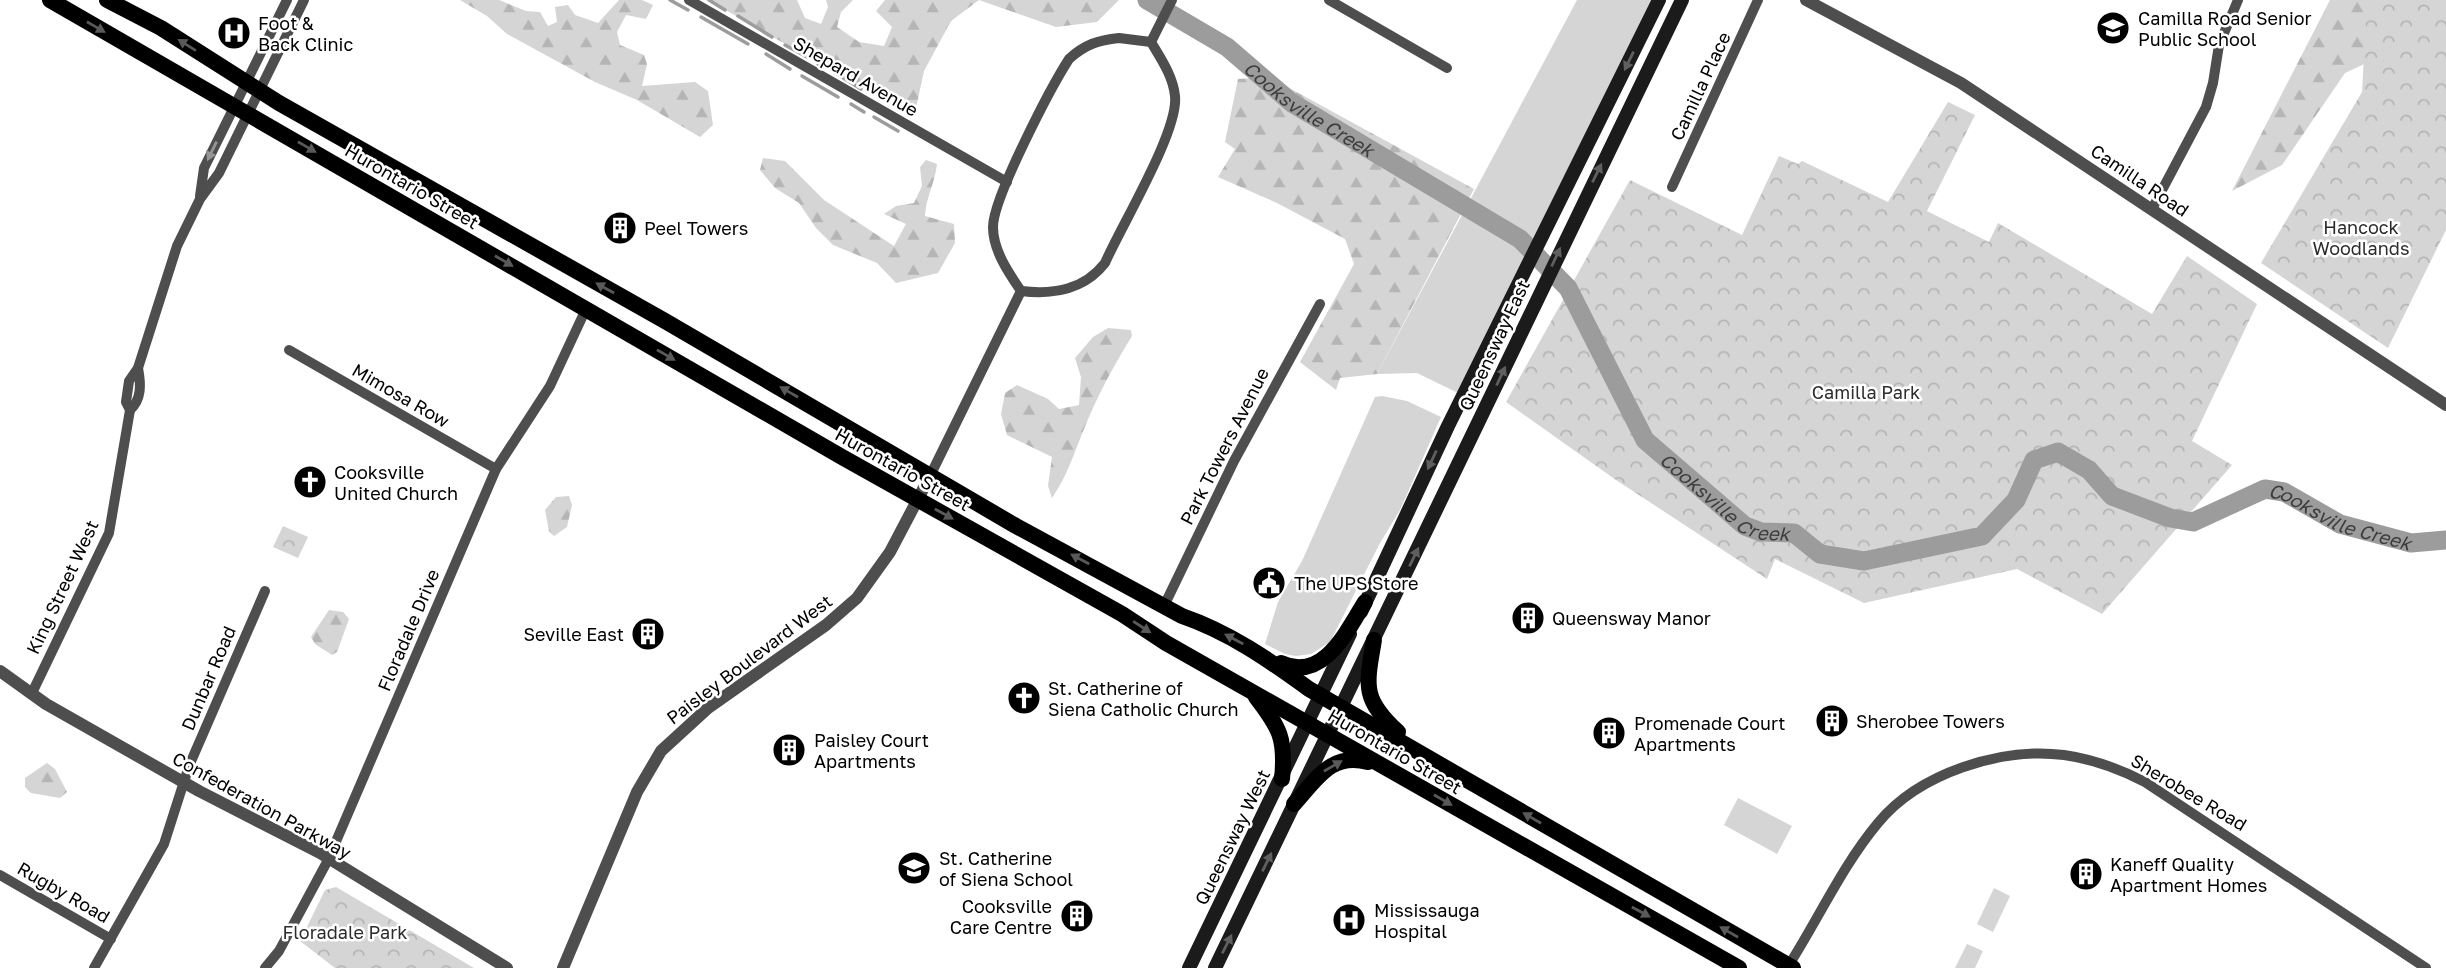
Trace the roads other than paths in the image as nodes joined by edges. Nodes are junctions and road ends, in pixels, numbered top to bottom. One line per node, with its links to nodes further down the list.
1 (50, 0): 17 (main road, Hurontario Street, one-way to 17)
2 (107, 0): 15 (main road, Hurontario Street, one-way to 2)
3 (286, 0): 15 (street, King Street West)
4 (304, 0): 16 (street, King Street West)
5 (689, 0): 19 (street, Shepard Avenue)
6 (1172, 0): 13 (street)
7 (1329, 0): 14 (street)
8 (1658, 0): 32 (main road, Queensway East, one-way to 32)
9 (1682, 0): 34 (main road, Queensway East, one-way to 9)
10 (1758, 0): 20 (street, Camilla Place)
11 (1806, 0): 22 (street, Camilla Road)
12 (2238, 0): 22 (street)
13 (1154, 38): 19 (street); 23 (street)
14 (1447, 68)
15 (245, 82): 16 (main road, Hurontario Street); 17 (street, King Street West)
16 (259, 91): 18 (street, King Street West); 29 (main road, Hurontario Street, one-way to 16)
17 (233, 105): 18 (main road, Hurontario Street); 21 (street, King Street West, one-way to 21)
18 (248, 113): 21 (street, King Street West); 25 (main road, Hurontario Street, one-way to 25)
19 (1007, 182): 23 (street)
20 (1672, 187)
21 (200, 199): 38 (street, King Street West)
22 (2152, 209): 27 (street, Camilla Road)
23 (1021, 290): 29 (street)
24 (1320, 304): 33 (street, Park Towers Avenue)
25 (586, 309): 28 (street, Floradale Drive); 30 (main road, Hurontario Street, one-way to 30)
26 (289, 350): 28 (street, Mimosa Row)
27 (2446, 404)
28 (496, 469): 48 (street, Floradale Drive)
29 (930, 477): 30 (street, Paisley Boulevard West); 33 (main road, Hurontario Street, one-way to 29)
30 (917, 499): 37 (main road, Hurontario Street, one-way to 37); 55 (street, Paisley Boulevard West)
31 (265, 591): 46 (street, Dunbar Road)
32 (1365, 602): 35 (main road); 39 (main road, Queensway East)
33 (1164, 606): 35 (main road, Hurontario Street, one-way to 33)
34 (1374, 640): 40 (main road, Queensway East); 43 (main road)
35 (1262, 654): 39 (main road, Hurontario Street)
36 (0, 671): 38 (street, Confederation Parkway)
37 (1251, 690): 41 (main road, Hurontario Street); 45 (main road)
38 (32, 693): 46 (street, Confederation Parkway)
39 (1321, 696): 40 (main road, Hurontario Street); 41 (main road, Queensway West)
40 (1340, 706): 42 (main road, Queensway East); 43 (main road, Hurontario Street)
41 (1308, 723): 42 (main road, Hurontario Street); 45 (main road, Queensway West)
42 (1326, 734): 44 (main road, Hurontario Street); 47 (main road)
43 (1418, 750): 51 (main road, Hurontario Street, one-way to 43)
44 (1384, 767): 47 (main road, one-way to 44); 58 (main road, Hurontario Street, one-way to 58)
45 (1282, 779): 56 (main road, Queensway West)
46 (184, 782): 48 (street, Confederation Parkway); 50 (street, Dunbar Road)
47 (1294, 804): 57 (main road, one-way to 47)
48 (328, 860): 53 (street, Floradale Drive); 54 (street, Confederation Parkway)
49 (0, 875): 50 (street, Rugby Road)
50 (111, 939): 52 (street, Dunbar Road)
51 (1789, 967): 59 (street, Sherobee Road)
52 (94, 968)
53 (265, 968)
54 (507, 968)
55 (563, 968)
56 (1189, 968)
57 (1215, 968)
58 (1739, 968)
59 (2426, 968)

